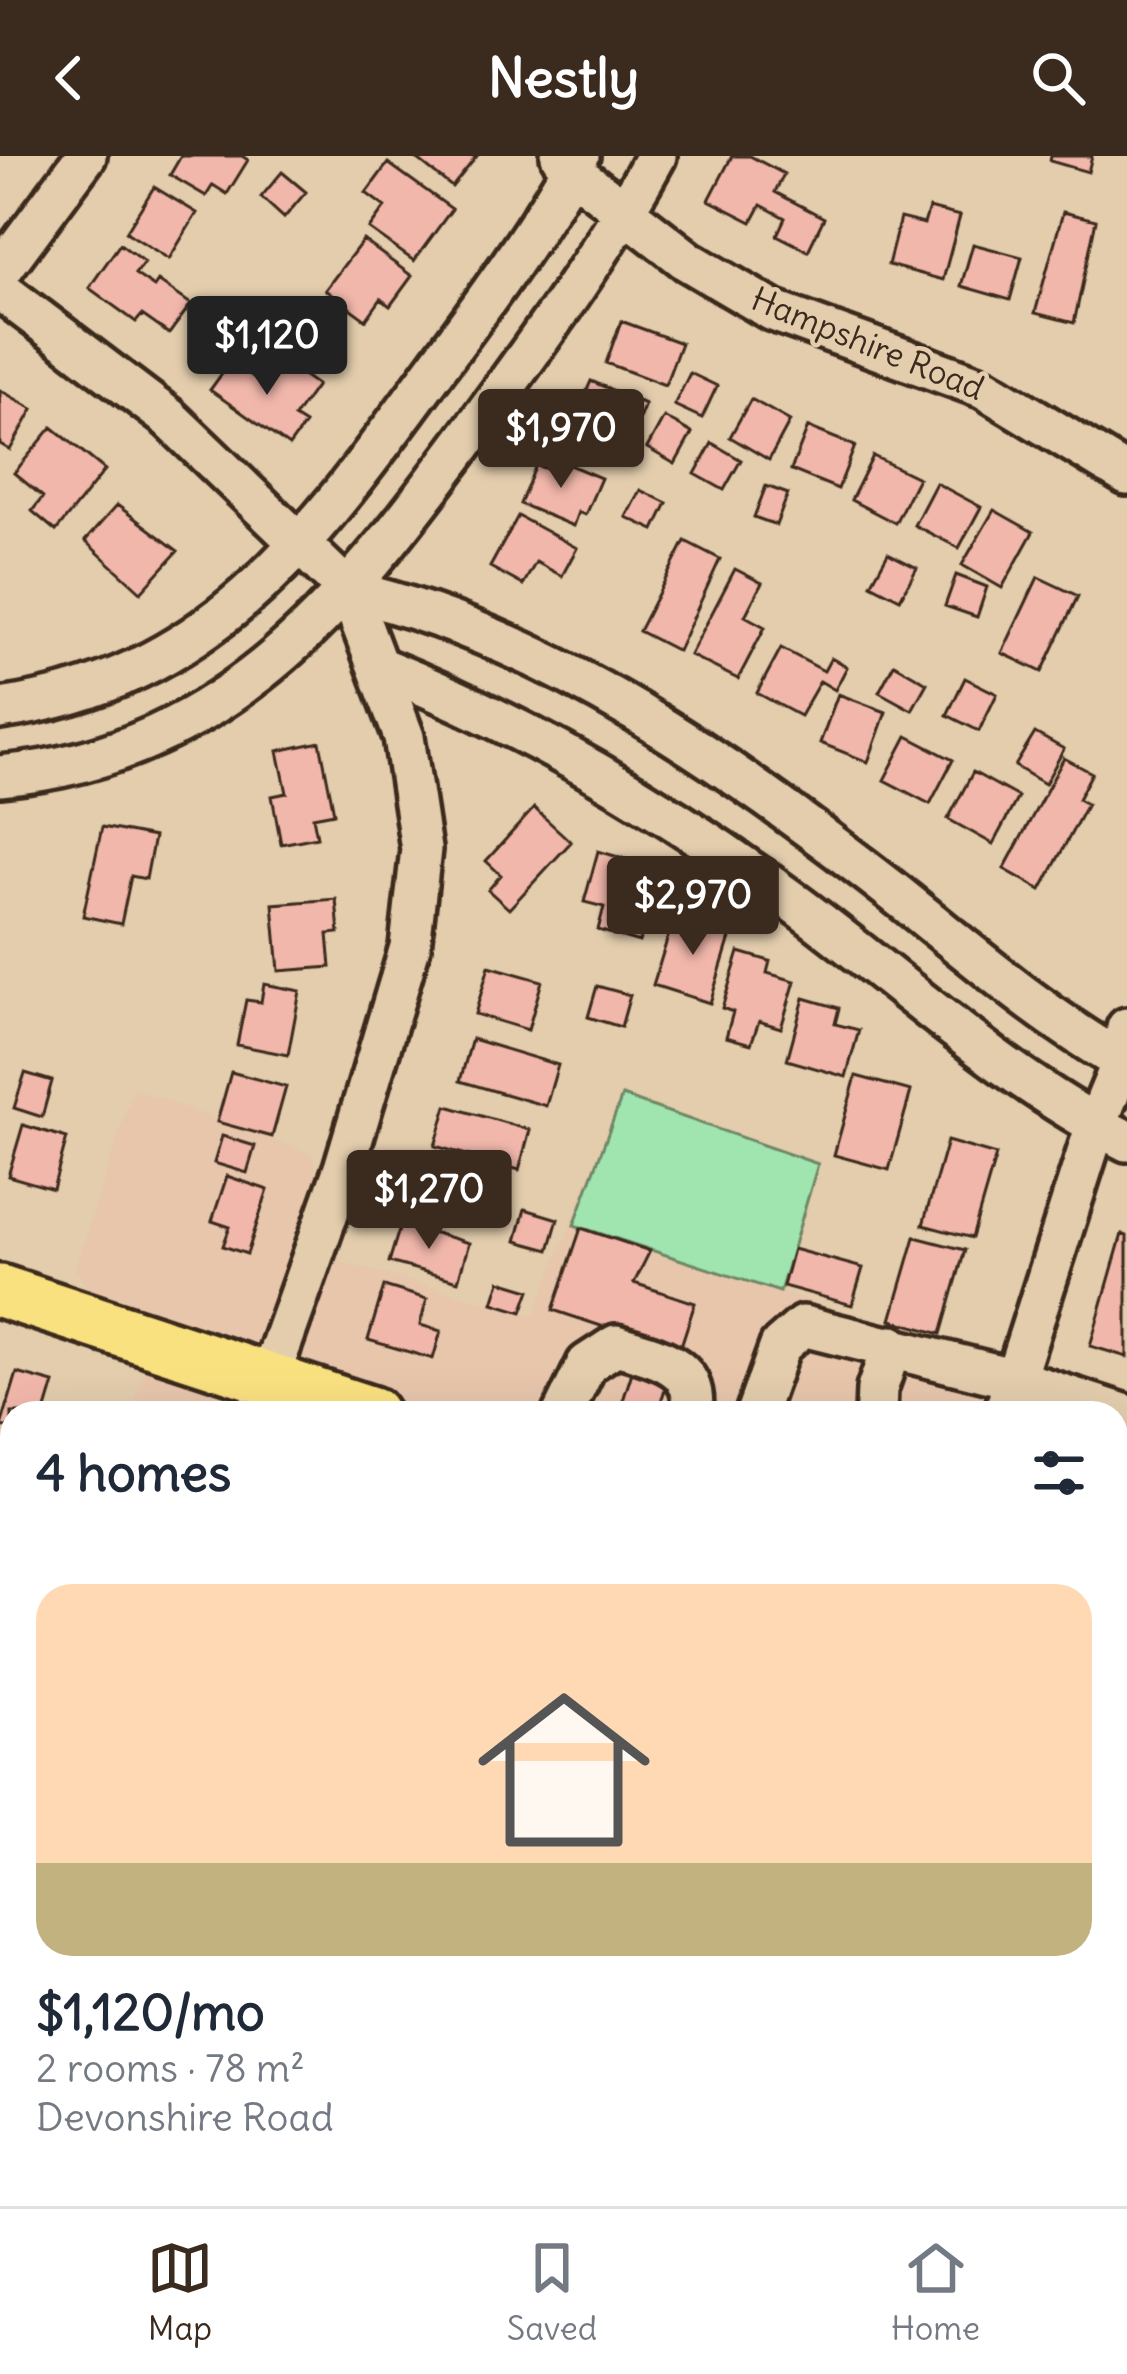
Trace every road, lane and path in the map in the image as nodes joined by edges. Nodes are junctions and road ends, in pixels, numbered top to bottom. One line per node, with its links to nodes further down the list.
1 (86, 156): 5 (street)
2 (656, 156): 4 (street)
3 (570, 161): 4 (street, Hampshire Road); 8 (street)
4 (625, 213): 7 (street, Hampshire Road); 9 (street)
5 (0, 272)
6 (0, 290): 8 (street)
7 (1127, 475)
8 (299, 547): 9 (street); 11 (street)
9 (349, 591): 10 (street); 12 (street); 13 (street)
10 (382, 668): 14 (street); 18 (street)
11 (0, 710)
12 (0, 776)
13 (1125, 1052): 14 (street)
14 (1111, 1133): 17 (street)
15 (0, 1292): 18 (main road)
16 (892, 1346): 17 (street); 21 (street); 22 (street)
17 (1010, 1396): 23 (street)
18 (263, 1397)
19 (568, 1401): 20 (street)
20 (691, 1401)
21 (760, 1401)
22 (876, 1401)
23 (1041, 1401)

